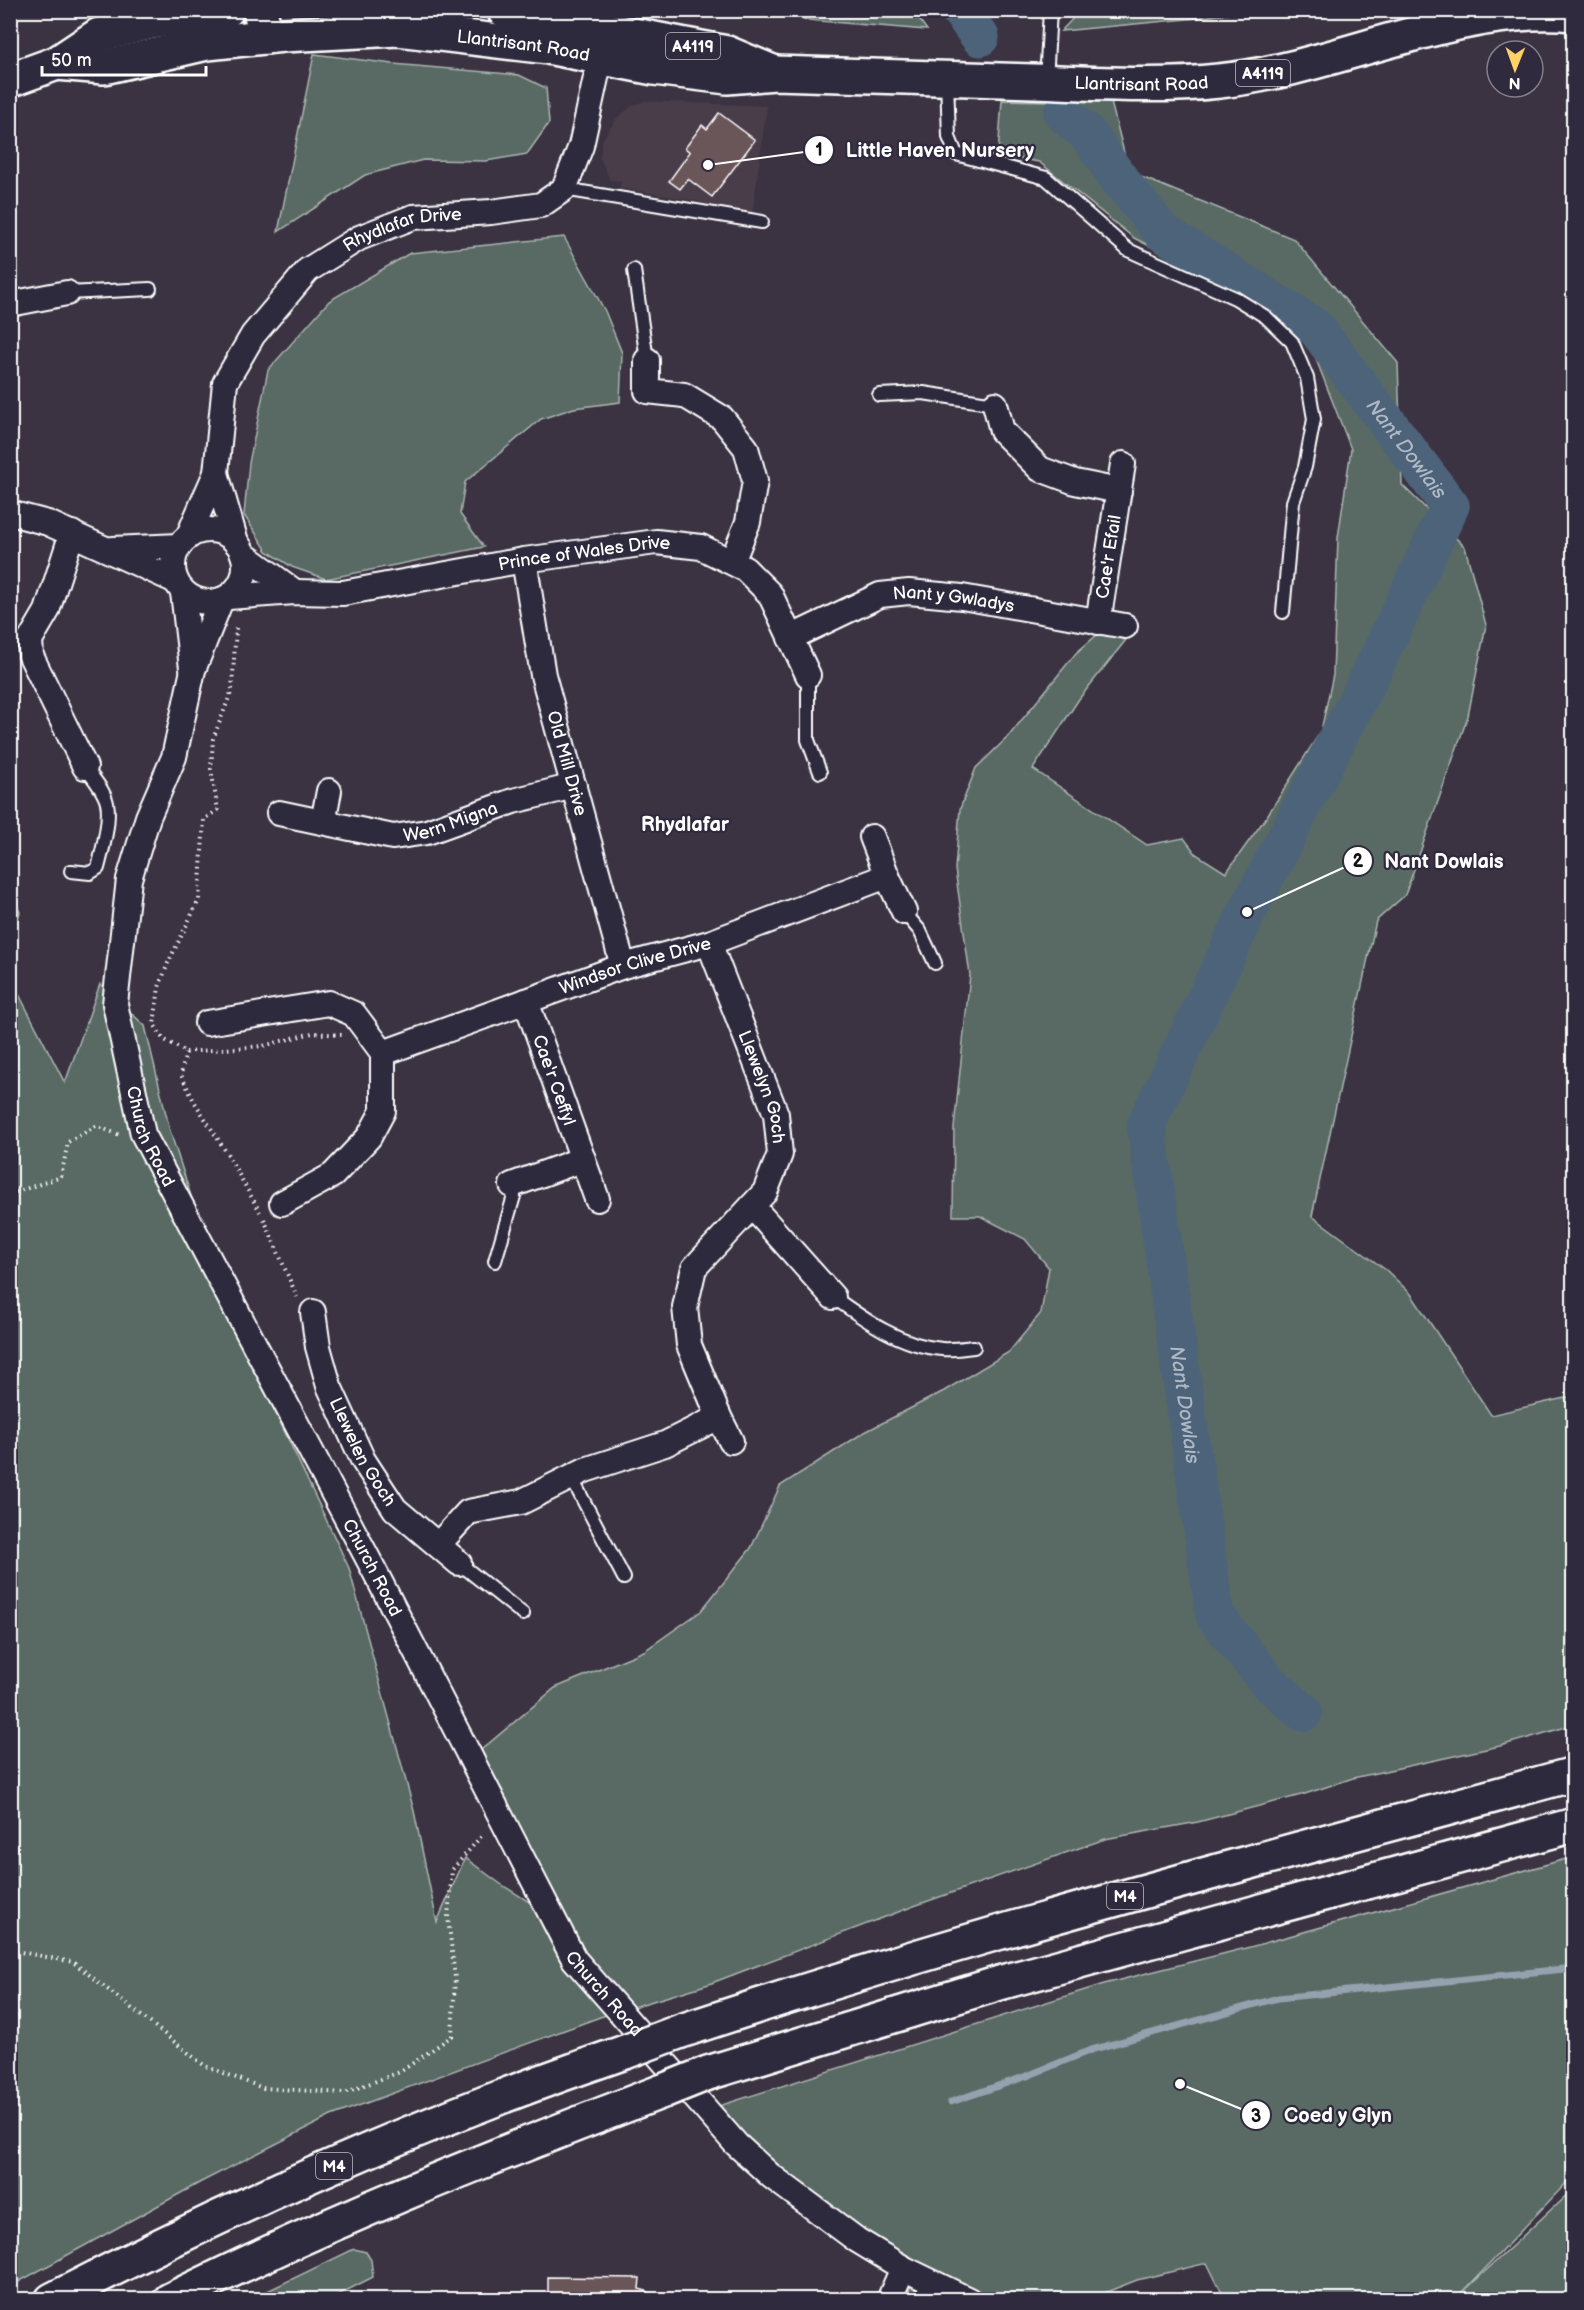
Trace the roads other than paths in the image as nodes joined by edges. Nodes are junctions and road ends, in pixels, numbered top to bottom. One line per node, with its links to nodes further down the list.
1 (227, 10): 7 (main road, Llantrisant Road / A4119)
2 (504, 10): 6 (main road, Llantrisant Road / A4119)
3 (1050, 10): 10 (lane)
4 (1574, 14): 10 (main road, Llantrisant Road / A4119)
5 (263, 24): 6 (main road, Llantrisant Road / A4119); 7 (main road, Llantrisant Road / A4119)
6 (604, 43): 8 (main road, Llantrisant Road / A4119); 11 (street)
7 (57, 63): 9 (main road, Llantrisant Road / A4119)
8 (947, 79): 10 (main road, Llantrisant Road / A4119); 33 (lane)
9 (10, 80)
10 (1046, 82)
11 (564, 189): 12 (lane); 21 (street, Rhydlafar Drive)
12 (762, 222)
13 (634, 270): 17 (lane)
14 (150, 289): 15 (lane)
15 (67, 293): 16 (street)
16 (10, 304)
17 (647, 360): 29 (street)
18 (879, 395): 19 (lane)
19 (995, 404): 22 (street, Cae'r Efail)
20 (1123, 464): 22 (street, Cae'r Efail)
21 (216, 473): 25 (street, Rhydlafar Drive); 26 (street, Rhydlafar Drive)
22 (1119, 491): 34 (street, Cae'r Efail)
23 (10, 513): 24 (street)
24 (72, 533): 27 (street); 39 (street)
25 (183, 542): 26 (street); 27 (street); 30 (street)
26 (239, 548): 31 (street); 32 (street)
27 (110, 550): 30 (street)
28 (524, 560): 29 (street, Prince of Wales Drive); 31 (street, Prince of Wales Drive); 41 (street, Old Mill Drive)
29 (732, 562): 36 (street, Prince of Wales Drive)
30 (179, 587): 32 (street); 37 (street, Church Road)
31 (295, 592): 32 (street, Prince of Wales Drive)
32 (233, 597): 37 (street, Church Road)
33 (1283, 612)
34 (1098, 622): 35 (street, Nant y Gwladys); 36 (street, Nant y Gwladys)
35 (1125, 626)
36 (790, 638): 38 (street, Prince of Wales Drive)
37 (193, 670): 73 (street, Church Road)
38 (808, 675): 40 (lane)
39 (85, 767): 46 (lane)
40 (820, 772)
41 (574, 786): 44 (street, Wern Migna); 51 (street, Old Mill Drive)
42 (329, 791): 44 (street)
43 (279, 813): 44 (street, Wern Migna)
44 (323, 822)
45 (872, 837): 47 (street)
46 (71, 871)
47 (887, 876): 48 (street); 49 (street, Windsor Clive Drive)
48 (904, 912): 50 (lane)
49 (709, 943): 51 (street, Windsor Clive Drive); 59 (street, Llewelyn Goch)
50 (935, 963)
51 (623, 966): 52 (street, Windsor Clive Drive)
52 (526, 1001): 54 (street, Windsor Clive Drive); 55 (street, Cae'r Ceffyl)
53 (207, 1023): 54 (street)
54 (376, 1045): 58 (street)
55 (583, 1159): 56 (street); 57 (street, Cae'r Ceffyl)
56 (512, 1185): 60 (lane)
57 (597, 1199)
58 (282, 1203)
59 (752, 1206): 61 (street); 64 (street, Llewelyn Goch)
60 (495, 1261)
61 (833, 1297): 63 (lane)
62 (313, 1312): 67 (street, Llewelen Goch)
63 (974, 1347)
64 (719, 1417): 65 (street, Llewelyn Goch); 66 (street)
65 (731, 1441)
66 (571, 1477): 67 (street); 69 (lane)
67 (438, 1545): 68 (street, Llewelen Goch)
68 (459, 1563): 70 (lane)
69 (624, 1578)
70 (523, 1614)
71 (1574, 1774): 74 (main road, M4, bridge)
72 (1574, 1825): 75 (main road, bridge)
73 (903, 2268): 76 (street); 77 (street, Church Road)
74 (51, 2300)
75 (170, 2300)
76 (889, 2300)
77 (969, 2300)

